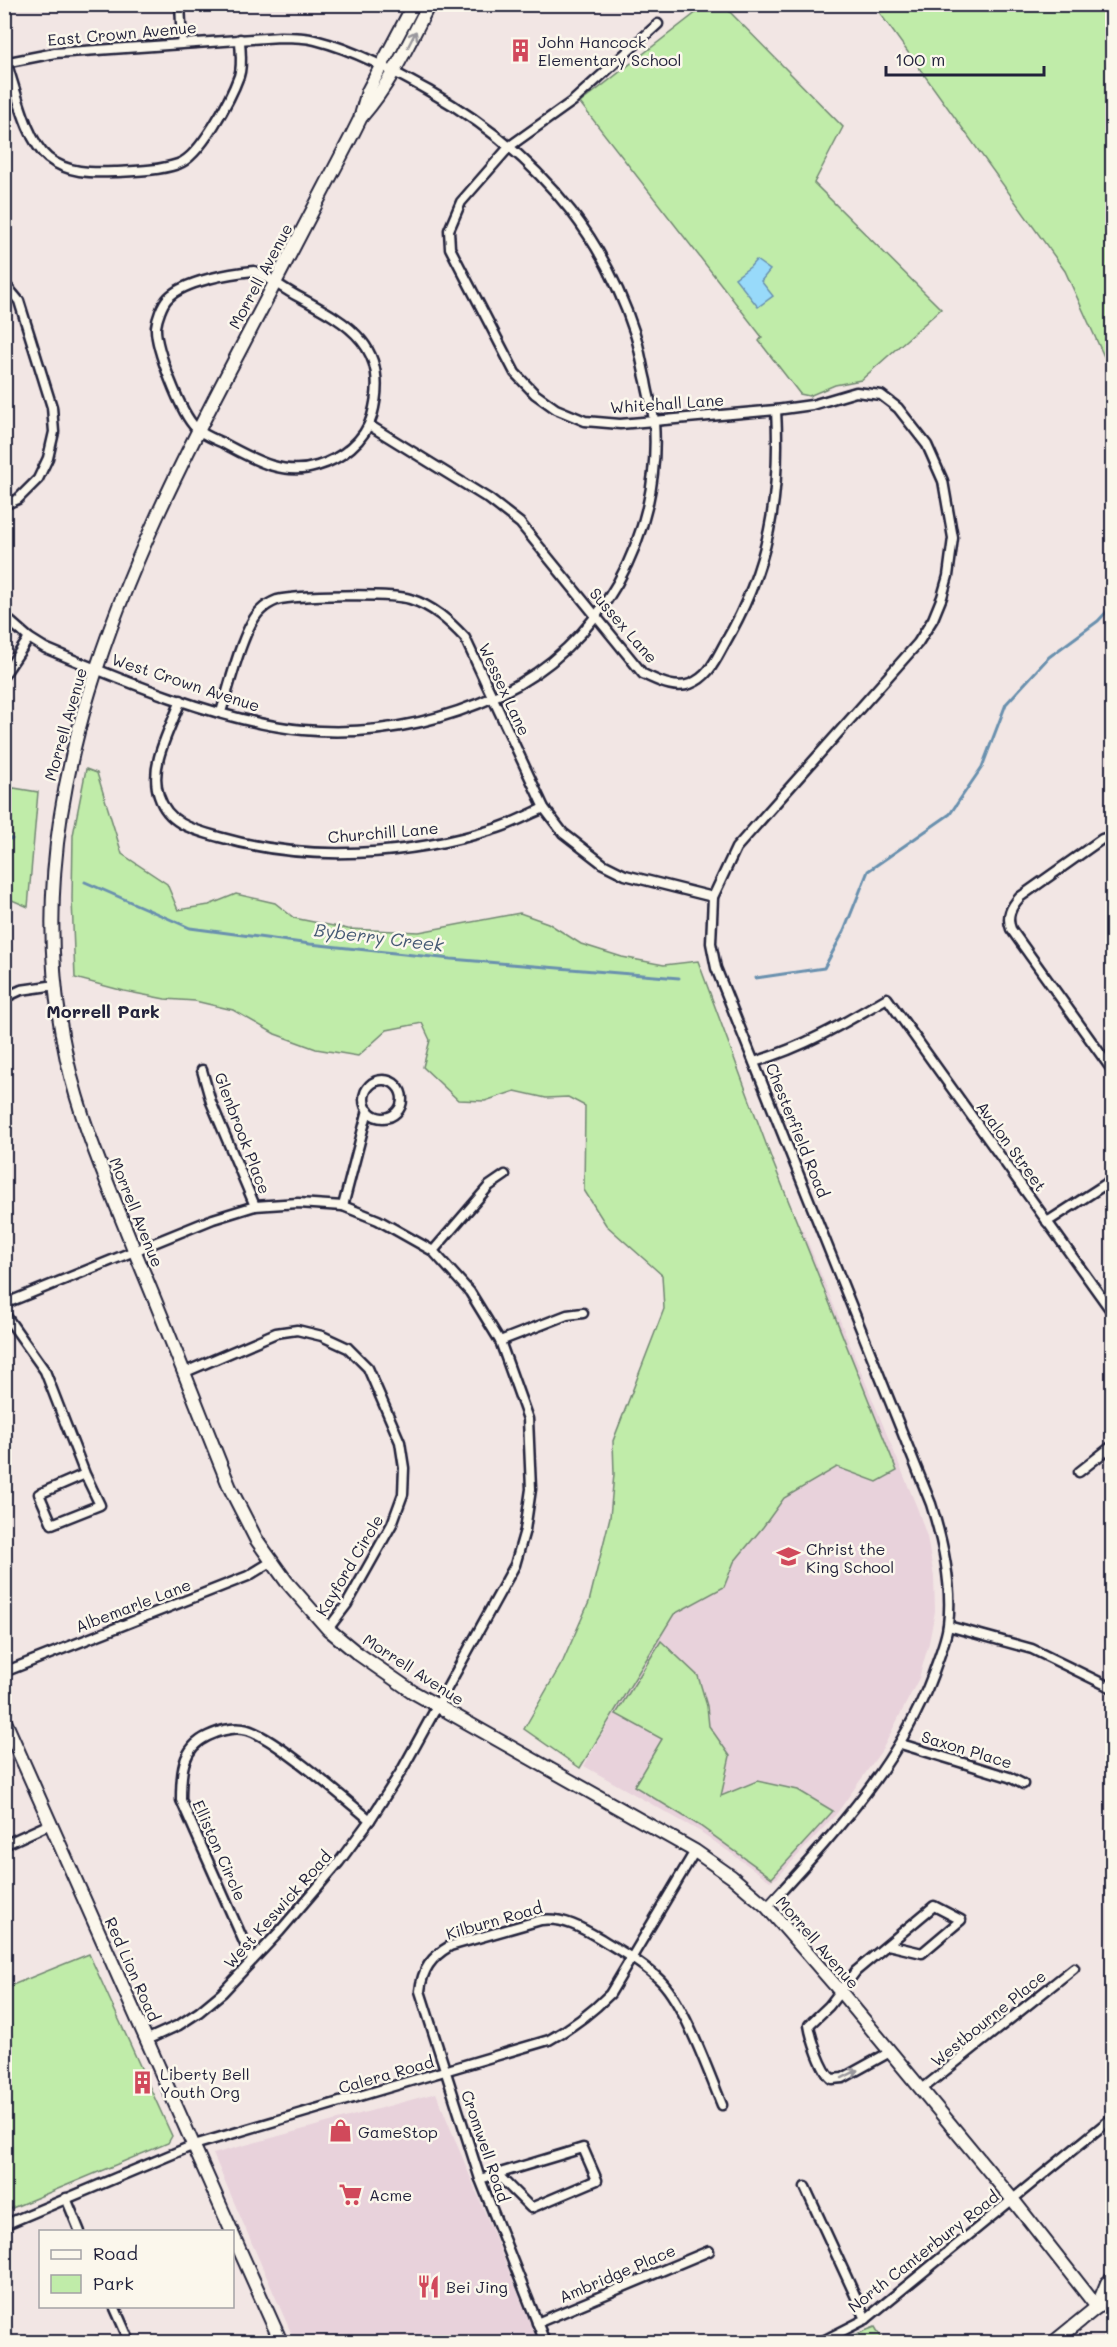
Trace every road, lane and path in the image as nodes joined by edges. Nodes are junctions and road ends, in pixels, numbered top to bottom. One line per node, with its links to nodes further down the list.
1 (180, 4): 6 (street)
2 (414, 4): 8 (street, Morrell Avenue)
3 (429, 4): 9 (street, Morrell Avenue, one-way to 3)
4 (658, 24): 11 (street, Whitehall Lane)
5 (240, 39): 6 (street, East Crown Avenue); 7 (street); 8 (street, East Crown Avenue)
6 (182, 43): 7 (street, East Crown Avenue)
7 (5, 63)
8 (381, 66): 9 (street, West Crown Avenue); 10 (street, Morrell Avenue)
9 (394, 73): 10 (street, Morrell Avenue); 11 (street, West Crown Avenue)
10 (360, 119): 13 (street, Morrell Avenue)
11 (510, 146): 16 (street, West Crown Avenue); 16 (street, Whitehall Lane)
12 (4, 283): 19 (street)
13 (274, 284): 17 (street); 18 (street, Morrell Avenue); 18 (street)
14 (881, 395): 15 (street, Whitehall Lane); 30 (street, Chesterfield Road)
15 (776, 410): 16 (street, Whitehall Lane); 21 (street, Sussex Lane)
16 (654, 422): 21 (street, West Crown Avenue)
17 (369, 425): 18 (street); 21 (street, Sussex Lane)
18 (198, 430): 23 (street, Morrell Avenue)
19 (4, 505)
20 (4, 616): 22 (street)
21 (596, 617): 25 (street, West Crown Avenue)
22 (29, 639): 23 (street); 24 (street)
23 (97, 669): 26 (street, West Crown Avenue); 31 (street, Morrell Avenue)
24 (4, 675)
25 (494, 697): 27 (street, West Crown Avenue); 27 (street, Wessex Lane); 28 (street, Wessex Lane)
26 (181, 700): 27 (street, West Crown Avenue); 28 (street, Churchill Lane)
27 (221, 712)
28 (544, 808): 30 (street, Wessex Lane)
29 (1113, 836): 35 (street)
30 (713, 897): 33 (street, Chesterfield Road)
31 (56, 985): 32 (street); 42 (street, Morrell Avenue)
32 (4, 998)
33 (754, 1062): 41 (street, Avalon Street); 54 (street, Chesterfield Road)
34 (202, 1070): 39 (street, Glenbrook Place)
35 (1113, 1070)
36 (368, 1110): 36 (street); 40 (street)
37 (505, 1175): 43 (street)
38 (1113, 1180): 41 (street)
39 (255, 1206): 40 (street, West Keswick Road); 42 (street, West Keswick Road)
40 (343, 1206): 43 (street, West Keswick Road)
41 (1047, 1222): 45 (street, Avalon Street)
42 (135, 1251): 44 (street, West Keswick Road); 49 (street, Morrell Avenue)
43 (433, 1251): 48 (street, West Keswick Road)
44 (4, 1305)
45 (1113, 1312)
46 (4, 1313): 52 (street)
47 (583, 1313): 48 (street)
48 (500, 1341): 58 (street, West Keswick Road)
49 (183, 1373): 53 (street, Morrell Avenue); 55 (street, Kayford Circle)
50 (1113, 1446): 51 (street)
51 (1079, 1472)
52 (85, 1474): 52 (street)
53 (271, 1562): 55 (street, Morrell Avenue); 56 (street, Albemarle Lane)
54 (948, 1626): 57 (street); 60 (street, Chesterfield Road)
55 (328, 1629): 58 (street, Morrell Avenue)
56 (4, 1672)
57 (1113, 1688)
58 (437, 1706): 62 (street, West Keswick Road); 65 (street, Morrell Avenue)
59 (4, 1719): 63 (street, Red Lion Road)
60 (900, 1744): 61 (street, Saxon Place); 66 (street, Chesterfield Road)
61 (1023, 1784)
62 (370, 1820): 70 (street, West Keswick Road); 70 (street, Elliston Circle)
63 (50, 1824): 64 (street); 73 (street, Red Lion Road)
64 (4, 1845)
65 (695, 1851): 66 (street, Morrell Avenue); 69 (street, Calera Road)
66 (767, 1907): 72 (street, Morrell Avenue)
67 (888, 1945): 67 (street); 72 (street)
68 (434, 1958): 69 (street, Kilburn Road); 75 (street, Cromwell Road)
69 (632, 1958): 75 (street, Calera Road); 77 (street, Kilburn Road)
70 (252, 1960): 73 (street, West Keswick Road)
71 (1074, 1968): 76 (street, Westbourne Place)
72 (840, 1991): 74 (street, Morrell Avenue); 74 (street, one-way to 74)
73 (146, 2040): 79 (street, Red Lion Road)
74 (890, 2052): 76 (street, Morrell Avenue)
75 (446, 2072): 79 (street, Calera Road); 81 (street, Cromwell Road)
76 (921, 2090): 84 (street, Morrell Avenue)
77 (722, 2105)
78 (1113, 2118): 84 (street, North Canterbury Road)
79 (194, 2145): 83 (street, Calera Road); 87 (street, Red Lion Road)
80 (497, 2174): 80 (street); 81 (street)
81 (480, 2180): 95 (street, Cromwell Road)
82 (805, 2187): 94 (street)
83 (66, 2198): 85 (street, Calera Road); 86 (street)
84 (1013, 2200): 92 (street, Morrell Avenue); 94 (street, North Canterbury Road)
85 (4, 2225)
86 (79, 2230)
87 (231, 2230)
88 (234, 2237): 99 (street, Red Lion Road)
89 (709, 2251): 95 (street, Ambridge Place)
90 (1113, 2279): 92 (street)
91 (1113, 2302): 92 (street)
92 (1097, 2307): 102 (street)
93 (114, 2308): 98 (street)
94 (866, 2319): 101 (street, North Canterbury Road)
95 (537, 2323): 100 (street, Cromwell Road)
96 (4, 2333): 97 (street)
97 (8, 2343)
98 (130, 2343)
99 (281, 2343)
100 (545, 2343)
101 (821, 2343)
102 (1054, 2343)

